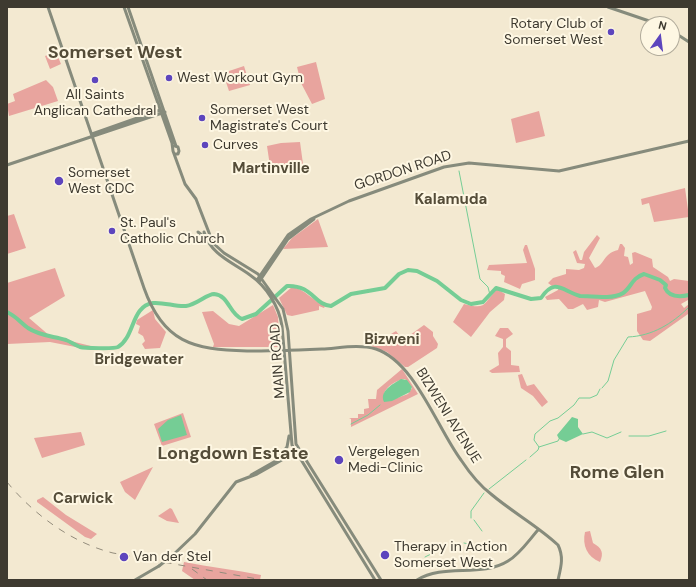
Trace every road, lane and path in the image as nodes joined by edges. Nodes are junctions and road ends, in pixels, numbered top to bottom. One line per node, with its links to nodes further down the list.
1 (48, 7): 9 (main road, BIZWENI AVENUE)
2 (124, 7): 8 (main road)
3 (128, 7): 8 (main road)
4 (608, 7): 5 (main road)
5 (640, 18)
6 (680, 36): 7 (main road)
7 (689, 42)
8 (163, 111): 9 (main road); 10 (main road); 13 (main road)
9 (93, 135): 15 (main road); 24 (main road, BIZWENI AVENUE)
10 (173, 138): 12 (main road); 13 (main road)
11 (689, 141): 16 (main road, GORDON ROAD)
12 (180, 144)
13 (174, 146): 14 (main road); 14 (main road)
14 (177, 154): 17 (main road, MAIN ROAD)
15 (7, 165)
16 (316, 217): 20 (main road, GORDON ROAD); 21 (main road, GORDON ROAD)
17 (205, 230): 19 (main road, MAIN ROAD); 21 (main road, MAIN ROAD)
18 (198, 232): 19 (main road)
19 (206, 239): 22 (main road, MAIN ROAD)
20 (266, 274): 21 (main road, GORDON ROAD); 23 (main road)
21 (261, 277): 22 (main road, GORDON ROAD); 23 (main road, MAIN ROAD)
22 (258, 281): 25 (main road, MAIN ROAD)
23 (268, 286): 26 (main road, MAIN ROAD)
24 (275, 351): 25 (main road, BIZWENI AVENUE); 27 (main road)
25 (284, 351): 26 (main road, BIZWENI AVENUE); 27 (main road, MAIN ROAD)
26 (288, 351): 29 (main road, MAIN ROAD); 33 (main road, BIZWENI AVENUE)
27 (284, 364): 28 (main road, MAIN ROAD)
28 (290, 431): 30 (main road, MAIN ROAD); 31 (main road)
29 (299, 449): 30 (main road); 36 (main road, MAIN ROAD)
30 (295, 451): 31 (main road); 32 (main road); 35 (main road)
31 (278, 459): 32 (main road)
32 (249, 476): 34 (main road, bridge)
33 (538, 530): 37 (main road); 38 (main road, BIZWENI AVENUE)
34 (135, 580)
35 (376, 580)
36 (381, 580)
37 (417, 580)
38 (558, 580)

